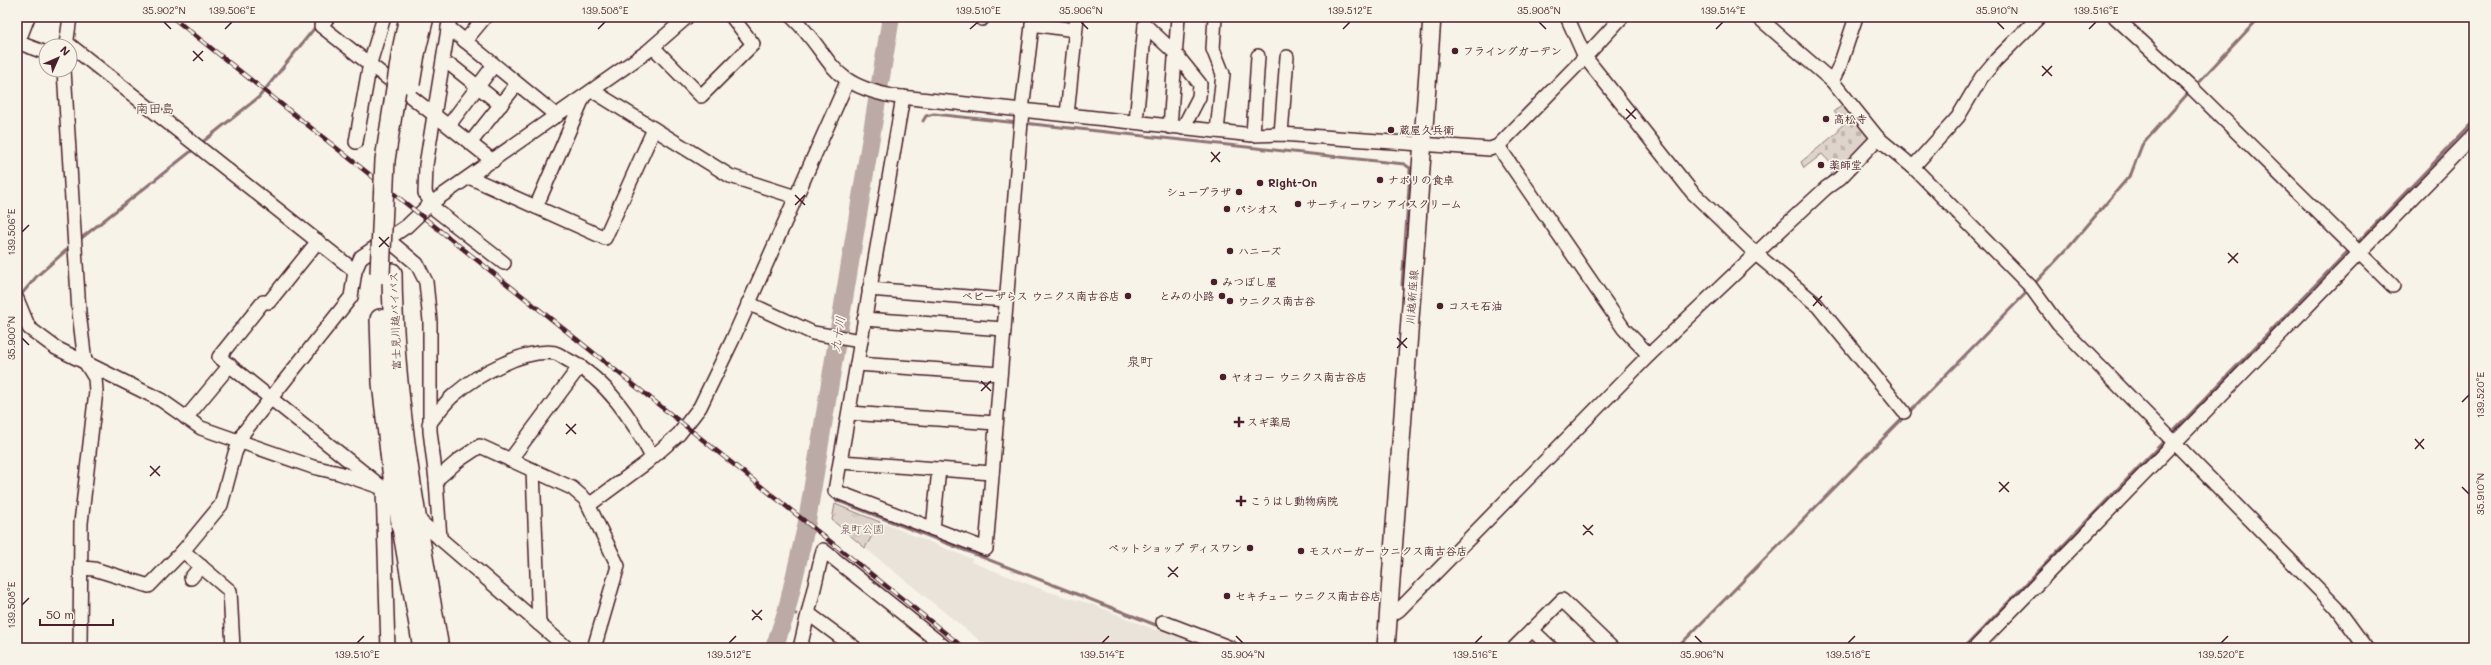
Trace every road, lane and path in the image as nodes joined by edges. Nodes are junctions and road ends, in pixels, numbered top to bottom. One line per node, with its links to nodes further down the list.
1 (28, 17): 25 (street)
2 (70, 17): 23 (street)
3 (328, 17): 34 (street)
4 (384, 17): 34 (street)
5 (410, 17): 28 (highway, 富士見川越バイパス)
6 (424, 17): 28 (highway, 富士見川越バイパス)
7 (485, 17): 24 (street)
8 (687, 17): 26 (street)
9 (732, 17): 26 (street)
10 (792, 17): 39 (street)
11 (1178, 17): 30 (street)
12 (1215, 17): 54 (street)
13 (1432, 17): 61 (main road, 川越新座線)
14 (1567, 17): 32 (street)
15 (1622, 17): 32 (street)
16 (1758, 17): 38 (street)
17 (1856, 17): 38 (street)
18 (2039, 17): 64 (street)
19 (2115, 17): 71 (street)
20 (1033, 21): 22 (street); 45 (street)
21 (449, 22): 24 (street); 46 (street)
22 (1076, 23): 47 (street)
23 (67, 38)
24 (465, 41): 35 (street)
25 (17, 42): 27 (street)
26 (653, 47): 42 (street)
27 (38, 50)
28 (409, 52): 75 (highway, 富士見川越バイパス, bridge)
29 (78, 53): 70 (street)
30 (1175, 54): 49 (street); 51 (street); 52 (street)
31 (1258, 56): 57 (street)
32 (1585, 57): 62 (street); 72 (street)
33 (1287, 58): 55 (street)
34 (370, 63): 46 (street); 59 (street)
35 (494, 65): 40 (street); 41 (street)
36 (452, 66): 41 (street)
37 (64, 78): 85 (street)
38 (1832, 81): 58 (street)
39 (847, 82): 43 (street); 66 (street)
40 (517, 84): 44 (street); 48 (street)
41 (478, 87): 44 (street); 50 (street)
42 (588, 94): 48 (street); 53 (street); 68 (street)
43 (897, 97): 45 (street); 77 (street)
44 (501, 105): 60 (street)
45 (1022, 110): 47 (street); 79 (street)
46 (433, 113): 50 (street); 67 (street)
47 (1067, 115): 49 (street)
48 (557, 116): 63 (street)
49 (1136, 122): 51 (street)
50 (449, 126): 60 (street)
51 (1170, 126): 52 (street)
52 (1183, 128): 54 (street)
53 (654, 129): 66 (street); 68 (street)
54 (1217, 131): 57 (street)
55 (1281, 134): 57 (street); 61 (street)
56 (2474, 134): 71 (street)
57 (1253, 135)
58 (1878, 138): 64 (street); 72 (street)
59 (356, 142)
60 (471, 142): 63 (street)
61 (1423, 144): 62 (street); 116 (main road, 川越新座線)
62 (1498, 146): 84 (street)
63 (493, 161): 65 (street)
64 (1913, 167): 97 (street)
65 (469, 177): 67 (street); 68 (street)
66 (796, 197): 80 (street)
67 (430, 204): 69 (street); 73 (street)
68 (536, 207)
69 (386, 238): 74 (street); 95 (street)
70 (318, 241): 74 (street); 87 (street)
71 (2360, 252): 76 (street); 97 (street)
72 (1756, 254): 84 (street); 91 (street)
73 (504, 264)
74 (356, 271): 90 (street)
75 (386, 274): 106 (highway, 富士見川越バイパス); 108 (highway, 富士見川越バイパス)
76 (2393, 286)
77 (869, 289): 79 (street); 81 (street)
78 (17, 299): 85 (street)
79 (1006, 300): 82 (street)
80 (748, 302): 83 (street); 98 (street)
81 (864, 319): 82 (street); 83 (street)
82 (1004, 329): 89 (street)
83 (855, 340): 86 (street)
84 (1649, 355): 116 (street)
85 (85, 362): 93 (street); 113 (street)
86 (857, 364): 89 (street); 92 (street)
87 (230, 365): 90 (street); 93 (street)
88 (580, 366): 95 (street); 98 (street); 99 (street)
89 (1000, 374): 94 (street)
90 (270, 399): 96 (street); 105 (street)
91 (1904, 412)
92 (849, 413): 94 (street); 100 (street)
93 (186, 418): 96 (street)
94 (996, 423): 103 (street)
95 (429, 424): 104 (street)
96 (240, 440): 105 (street); 111 (street)
97 (2174, 443): 136 (street); 137 (street)
98 (652, 458): 107 (street)
99 (510, 460): 102 (street); 104 (street)
100 (841, 462): 101 (street); 109 (street)
101 (938, 469): 103 (street); 109 (street)
102 (533, 470): 107 (street); 118 (street)
103 (992, 473): 109 (street)
104 (436, 480): 110 (street)
105 (383, 488): 106 (street); 122 (street)
106 (399, 503): 108 (street); 123 (highway, 富士見川越バイパス)
107 (589, 505): 126 (street)
108 (416, 518): 110 (street); 124 (highway, 富士見川越バイパス)
109 (933, 529)
110 (440, 539): 118 (street)
111 (183, 551): 112 (street); 113 (street)
112 (201, 566): 114 (street); 121 (street)
113 (82, 568): 120 (street)
114 (191, 578)
115 (808, 617): 127 (street); 128 (street); 129 (street); 130 (street)
116 (1388, 617): 132 (main road, 川越新座線)
117 (1163, 622): 131 (street)
118 (539, 624): 125 (street)
119 (1532, 630): 133 (street); 134 (street); 135 (street)
120 (80, 648)
121 (233, 648)
122 (388, 648)
123 (423, 648)
124 (439, 648)
125 (567, 648)
126 (594, 648)
127 (800, 648)
128 (843, 648)
129 (855, 648)
130 (946, 648)
131 (1231, 648)
132 (1386, 648)
133 (1514, 648)
134 (1551, 648)
135 (1612, 648)
136 (1975, 648)
137 (2366, 648)

